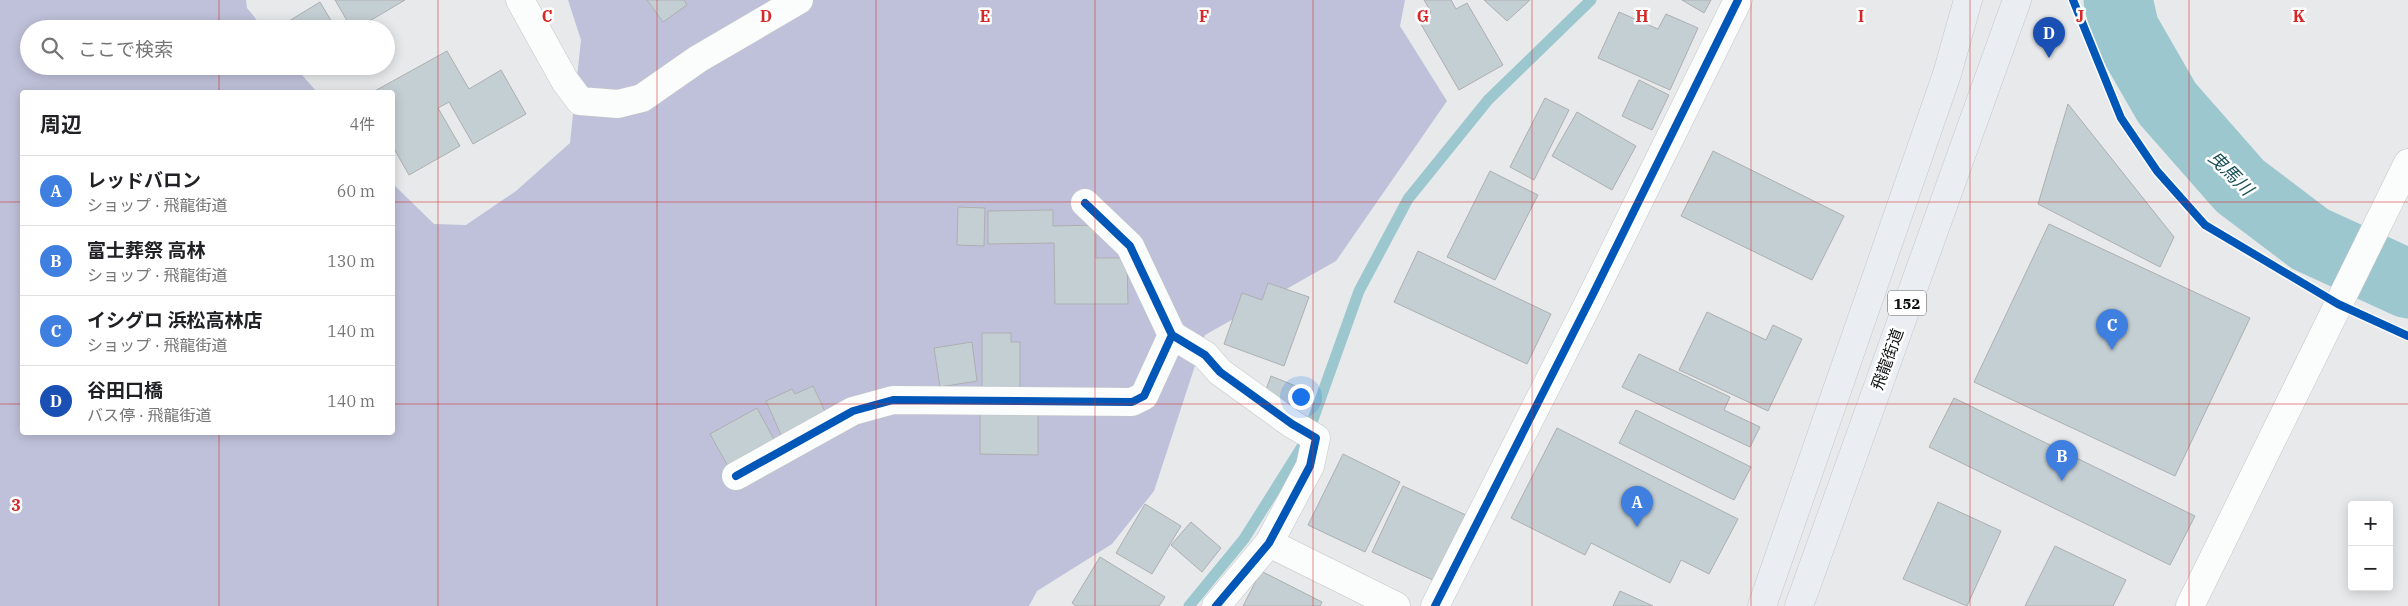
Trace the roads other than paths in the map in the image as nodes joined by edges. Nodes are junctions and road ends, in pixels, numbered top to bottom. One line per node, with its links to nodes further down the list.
1 (520, 0): 2 (street)
2 (799, 0)
3 (1738, 0): 13 (street)
4 (1968, 0): 14 (highway, 152)
5 (2017, 0): 15 (highway, 飛龍街道 / 152)
6 (2408, 163): 16 (street)
7 (1085, 203): 8 (street)
8 (1172, 335): 9 (street); 10 (street)
9 (736, 476)
10 (1269, 543): 11 (street); 12 (street)
11 (1216, 606)
12 (1396, 606)
13 (1435, 606)
14 (1762, 606)
15 (1799, 606)
16 (2190, 606)

